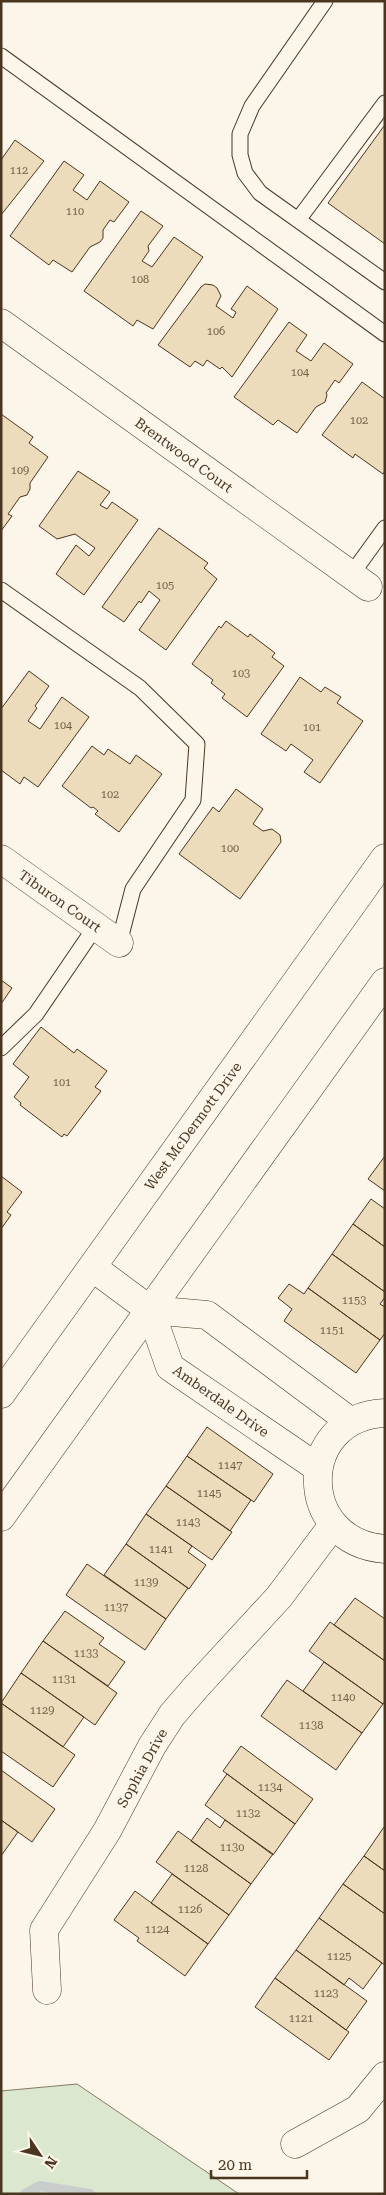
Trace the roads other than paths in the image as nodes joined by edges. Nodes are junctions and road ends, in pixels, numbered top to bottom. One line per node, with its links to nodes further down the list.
1 (325, 1): 4 (lane)
2 (1, 56): 7 (lane)
3 (385, 103): 4 (lane)
4 (298, 220): 5 (lane)
5 (385, 282)
6 (1, 323): 9 (street, Brentwood Court)
7 (385, 334)
8 (385, 528): 9 (lane)
9 (359, 581)
10 (1, 590): 14 (lane)
11 (385, 858): 17 (street, West McDermott Drive)
12 (1, 859): 13 (street, Tiburon Court)
13 (96, 926): 14 (street, Tiburon Court); 16 (lane)
14 (119, 943)
15 (385, 982): 18 (street)
16 (1, 1048)
17 (92, 1267): 18 (street); 19 (street, West McDermott Drive)
18 (150, 1310): 21 (street); 22 (street, Amberdale Drive); 23 (street)
19 (1, 1394)
20 (385, 1413): 21 (street)
21 (351, 1422): 22 (street)
22 (318, 1468): 24 (street)
23 (1, 1517)
24 (333, 1525): 25 (street); 26 (street, Sophia Drive)
25 (385, 1548)
26 (47, 1990)
27 (385, 2076): 28 (street)
28 (295, 2144)

